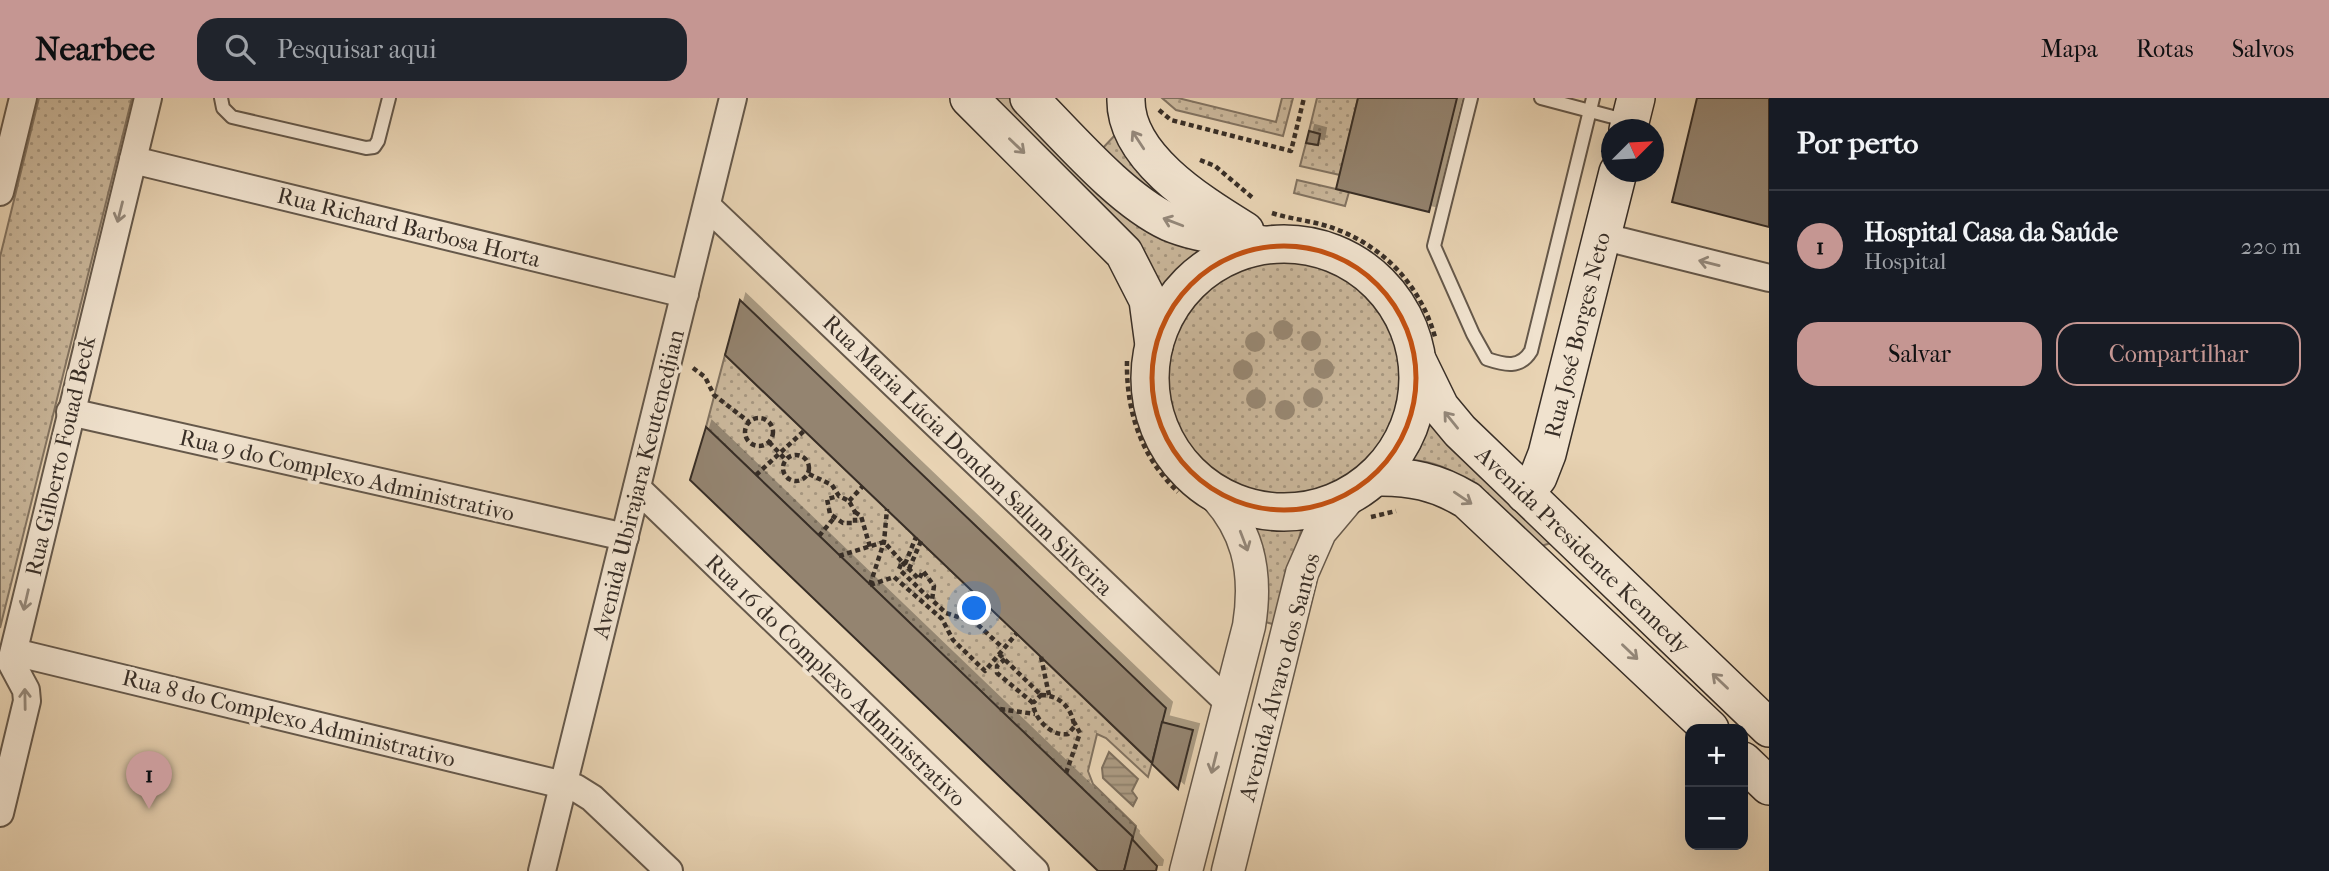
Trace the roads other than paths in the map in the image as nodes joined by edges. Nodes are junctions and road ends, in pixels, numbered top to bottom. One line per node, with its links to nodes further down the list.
1 (23, 98): 15 (street)
2 (148, 98): 13 (street, Rua Gilberto Fouad Beck)
3 (221, 98): 4 (lane)
4 (389, 98)
5 (733, 98): 16 (street, Avenida Ubirajara Keutenedjian)
6 (969, 98): 21 (main road, one-way to 21)
7 (1029, 98): 17 (main road, one-way to 7)
8 (1471, 98): 11 (lane)
9 (1541, 98): 11 (lane)
10 (1141, 102): 17 (main road, one-way to 10)
11 (1591, 105): 12 (lane)
12 (1631, 116)
13 (133, 160): 20 (street, Rua Richard Barbosa Horta); 23 (street, Rua Gilberto Fouad Beck, one-way to 23)
14 (1615, 182): 18 (main road, Rua José Borges Neto)
15 (0, 192)
16 (706, 206): 20 (street, Avenida Ubirajara Keutenedjian); 30 (street, Rua Maria Lúcia Dondon Salum Silveira)
17 (1266, 234): 21 (main road); 22 (main road)
18 (1601, 236): 19 (street, one-way to 18); 27 (main road, Rua José Borges Neto)
19 (1769, 278)
20 (685, 294): 26 (street, Avenida Ubirajara Keutenedjian)
21 (1154, 346): 25 (main road)
22 (1427, 349): 24 (main road); 27 (main road, Avenida Presidente Kennedy, one-way to 22)
23 (70, 412): 28 (street, Rua 9 do Complexo Administrativo); 29 (street, Rua Gilberto Fouad Beck, one-way to 29)
24 (1363, 485): 25 (main road); 31 (main road, Avenida Presidente Kennedy, one-way to 31); 41 (street, Avenida Álvaro dos Santos)
25 (1206, 486): 30 (street, Avenida Álvaro dos Santos, one-way to 30)
26 (637, 488): 28 (street, Avenida Ubirajara Keutenedjian); 39 (street, Rua 16 do Complexo Administrativo)
27 (1525, 494): 32 (main road, Avenida Presidente Kennedy, one-way to 27)
28 (625, 537): 34 (street, Avenida Ubirajara Keutenedjian)
29 (8, 657): 34 (street, Rua 8 do Complexo Administrativo); 36 (street, one-way to 29)
30 (1229, 703): 40 (street, Avenida Álvaro dos Santos, one-way to 40)
31 (1705, 724)
32 (1769, 728)
33 (1748, 766): 35 (main road)
34 (563, 784): 37 (street, Avenida Ubirajara Keutenedjian); 38 (street, Rua 8 do Complexo Administrativo)
35 (1769, 786)
36 (0, 813)
37 (542, 871)
38 (669, 871)
39 (1035, 871)
40 (1186, 871)
41 (1228, 871)

